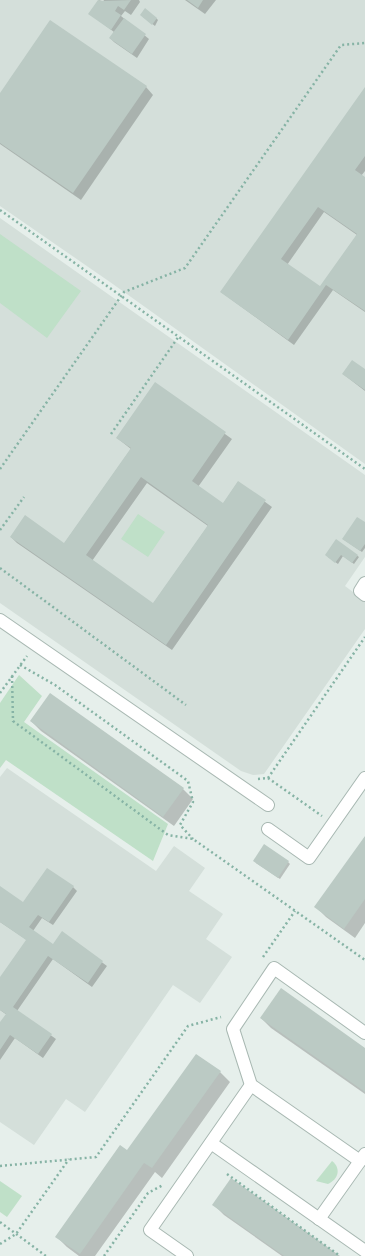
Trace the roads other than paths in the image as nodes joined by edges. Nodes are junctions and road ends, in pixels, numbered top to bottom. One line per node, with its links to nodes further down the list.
1 (365, 583): 2 (lane)
2 (365, 595)
3 (0, 620): 5 (lane)
4 (365, 778): 6 (lane)
5 (268, 805)
6 (268, 829)
7 (365, 1033): 8 (lane)
8 (252, 1085): 9 (lane); 10 (lane)
9 (211, 1143): 11 (lane); 13 (lane)
10 (362, 1157): 11 (lane)
11 (319, 1219): 12 (lane)
12 (365, 1251)
13 (187, 1256)

